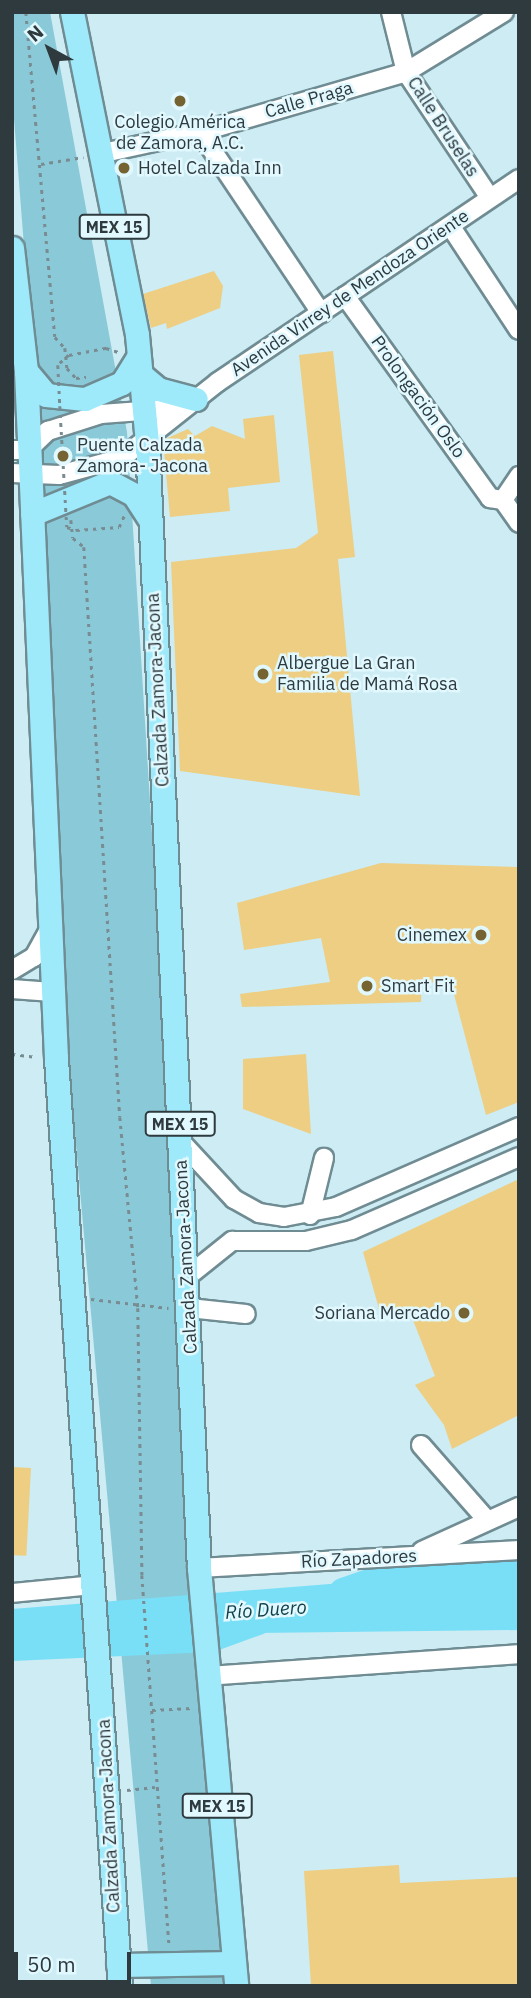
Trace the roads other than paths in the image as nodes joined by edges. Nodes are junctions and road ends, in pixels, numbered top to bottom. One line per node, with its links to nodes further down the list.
1 (72, 12): 6 (main road, MEX 15)
2 (391, 12): 4 (street, Calle Bruselas)
3 (504, 12): 4 (street, Calle Praga)
4 (406, 72): 5 (street, Calle Praga); 8 (street, Calle Bruselas)
5 (200, 132): 6 (street, Calle Praga); 12 (street)
6 (99, 154): 14 (main road, MEX 15)
7 (519, 179): 8 (street, Avenida Virrey de Mendoza Oriente)
8 (490, 198): 9 (street, Avenida Virrey de Mendoza Oriente)
9 (451, 227): 11 (street, Avenida Virrey de Mendoza Oriente); 13 (street)
10 (12, 248): 15 (main road, Calzada Zamora-Jacona)
11 (345, 296): 12 (street, Avenida Virrey de Mendoza Oriente); 21 (street, Prolongación Oslo)
12 (321, 313): 16 (street, Avenida Virrey de Mendoza Oriente)
13 (519, 330)
14 (133, 363): 15 (main road); 16 (main road); 17 (main road, MEX 15)
15 (26, 371): 19 (main road, Calzada Zamora-Jacona)
16 (189, 403): 17 (street); 18 (street, Avenida Virrey de Mendoza Oriente)
17 (142, 411): 18 (main road, MEX 15); 19 (street)
18 (147, 442): 19 (street, Avenida Virrey de Mendoza Oriente); 23 (main road, Calzada Zamora-Jacona / MEX 15)
19 (21, 461): 22 (main road, Calzada Zamora-Jacona)
20 (519, 476): 21 (street)
21 (497, 499): 24 (street, Prolongación Oslo)
22 (32, 514): 23 (main road); 25 (main road, Calzada Zamora-Jacona)
23 (150, 520): 30 (main road, Calzada Zamora-Jacona / MEX 15)
24 (519, 523)
25 (51, 926): 26 (street); 28 (main road, Calzada Zamora-Jacona)
26 (12, 970)
27 (12, 989): 28 (street)
28 (52, 992): 43 (main road, Calzada Zamora-Jacona)
29 (519, 1127): 33 (street)
30 (181, 1142): 33 (street); 34 (main road, Calzada Zamora-Jacona / MEX 15)
31 (519, 1157): 34 (street)
32 (324, 1158): 33 (street)
33 (310, 1215)
34 (187, 1277): 35 (main road, Calzada Zamora-Jacona / MEX 15)
35 (189, 1308): 36 (street); 42 (main road, Calzada Zamora-Jacona / MEX 15)
36 (246, 1314)
37 (421, 1445): 39 (street)
38 (519, 1507): 39 (street)
39 (487, 1520): 41 (street)
40 (519, 1550): 41 (street, Río Zapadores)
41 (413, 1556): 42 (street, Río Zapadores)
42 (200, 1575): 46 (main road, Calzada Zamora-Jacona / MEX 15)
43 (94, 1589): 44 (street); 48 (main road, Calzada Zamora-Jacona)
44 (12, 1593)
45 (519, 1654): 46 (street)
46 (207, 1676): 47 (main road, Calzada Zamora-Jacona / MEX 15)
47 (234, 1963): 48 (main road); 49 (main road, Calzada Zamora-Jacona / MEX 15)
48 (119, 1975)
49 (236, 1986)

